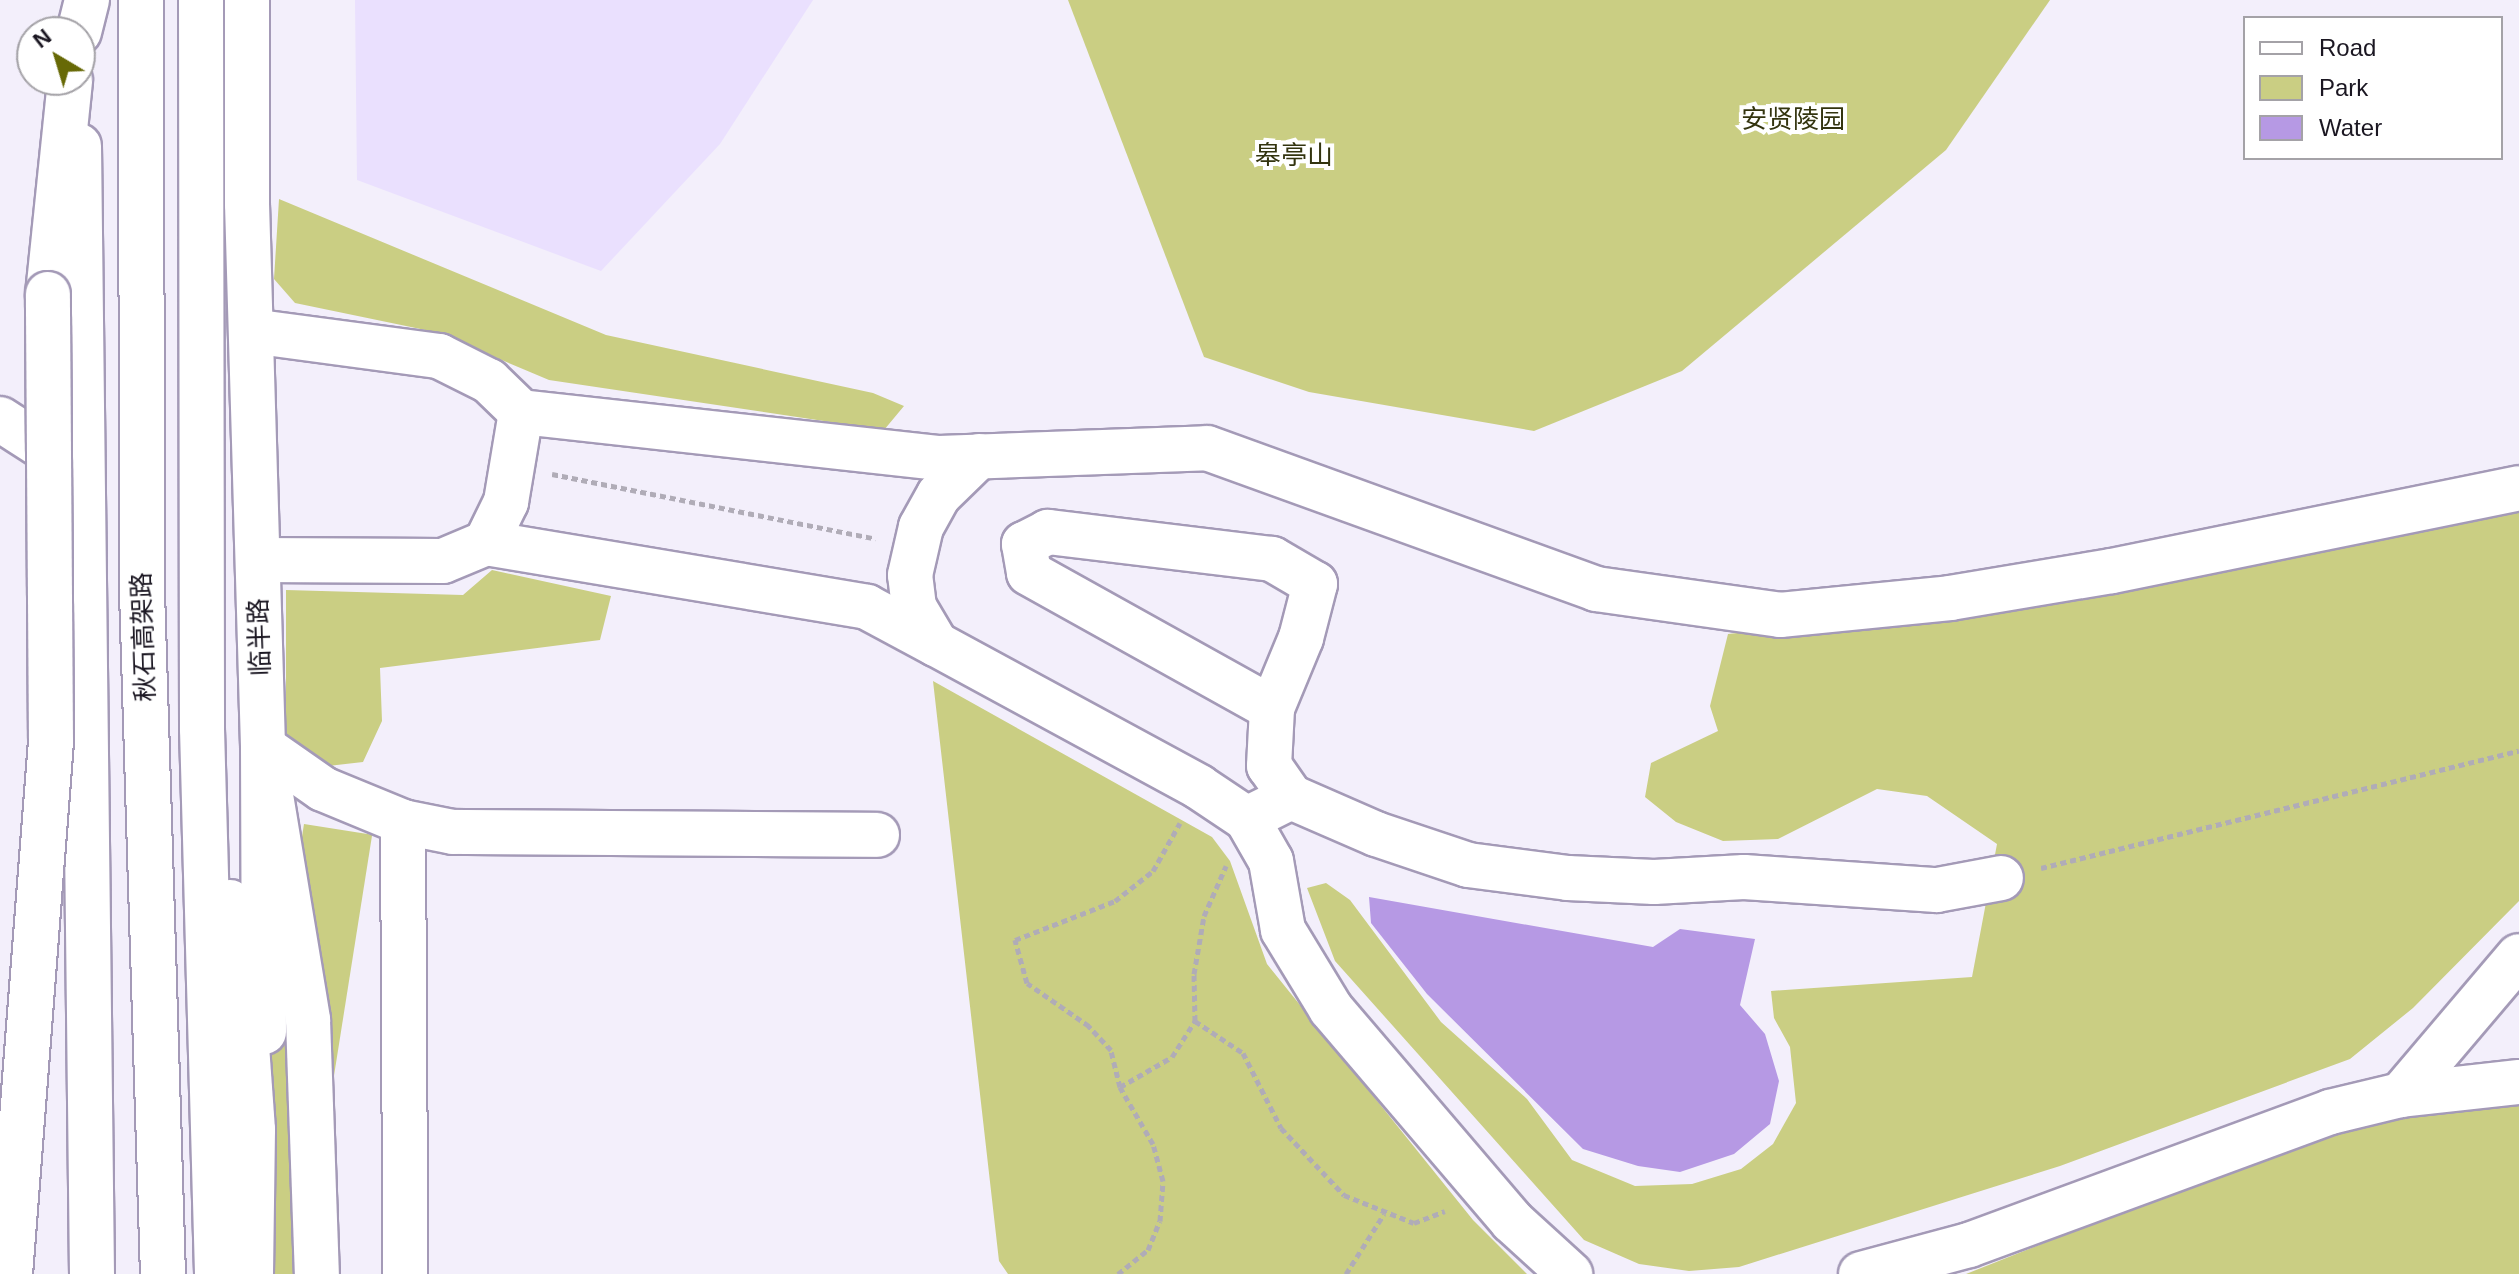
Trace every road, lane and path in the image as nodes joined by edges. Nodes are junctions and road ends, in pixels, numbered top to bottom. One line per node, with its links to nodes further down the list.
1 (141, 0): 36 (main road, 秋石高架路)
2 (201, 0): 18 (main road)
3 (247, 0): 6 (main road, 临半路)
4 (68, 96): 34 (main road, bridge)
5 (79, 96): 11 (main road)
6 (251, 331): 7 (main road); 15 (main road, 临半路)
7 (521, 412): 9 (main road); 10 (main road)
8 (0, 419): 11 (main road)
9 (979, 456): 12 (main road); 14 (main road)
10 (512, 466): 13 (main road); 14 (path)
11 (80, 470): 35 (main road)
12 (2519, 488)
13 (486, 543): 15 (main road); 16 (main road)
14 (917, 547): 16 (main road)
15 (258, 560): 19 (main road, 临半路)
16 (936, 644): 21 (main road)
17 (1272, 708): 17 (main road); 22 (main road)
18 (202, 729): 37 (main road); 38 (main road)
19 (263, 747): 24 (main road); 39 (main road, 临半路); 40 (main road)
20 (2519, 751): 26 (path)
21 (1199, 787): 23 (main road); 30 (path)
22 (1291, 797): 23 (main road); 26 (main road)
23 (1247, 819): 28 (path); 32 (main road)
24 (403, 822): 25 (main road); 41 (main road)
25 (877, 835)
26 (2001, 878)
27 (2519, 956): 31 (main road)
28 (1195, 1021): 30 (path); 33 (path)
29 (2519, 1082): 31 (main road)
30 (1120, 1087): 42 (path)
31 (2401, 1095): 45 (main road)
32 (1489, 1194): 33 (path); 44 (main road)
33 (1385, 1214): 43 (path)
34 (10, 1274)
35 (92, 1274)
36 (163, 1274)
37 (217, 1274)
38 (251, 1274)
39 (264, 1274)
40 (317, 1274)
41 (405, 1274)
42 (1118, 1274)
43 (1346, 1274)
44 (1570, 1274)
45 (1861, 1274)

